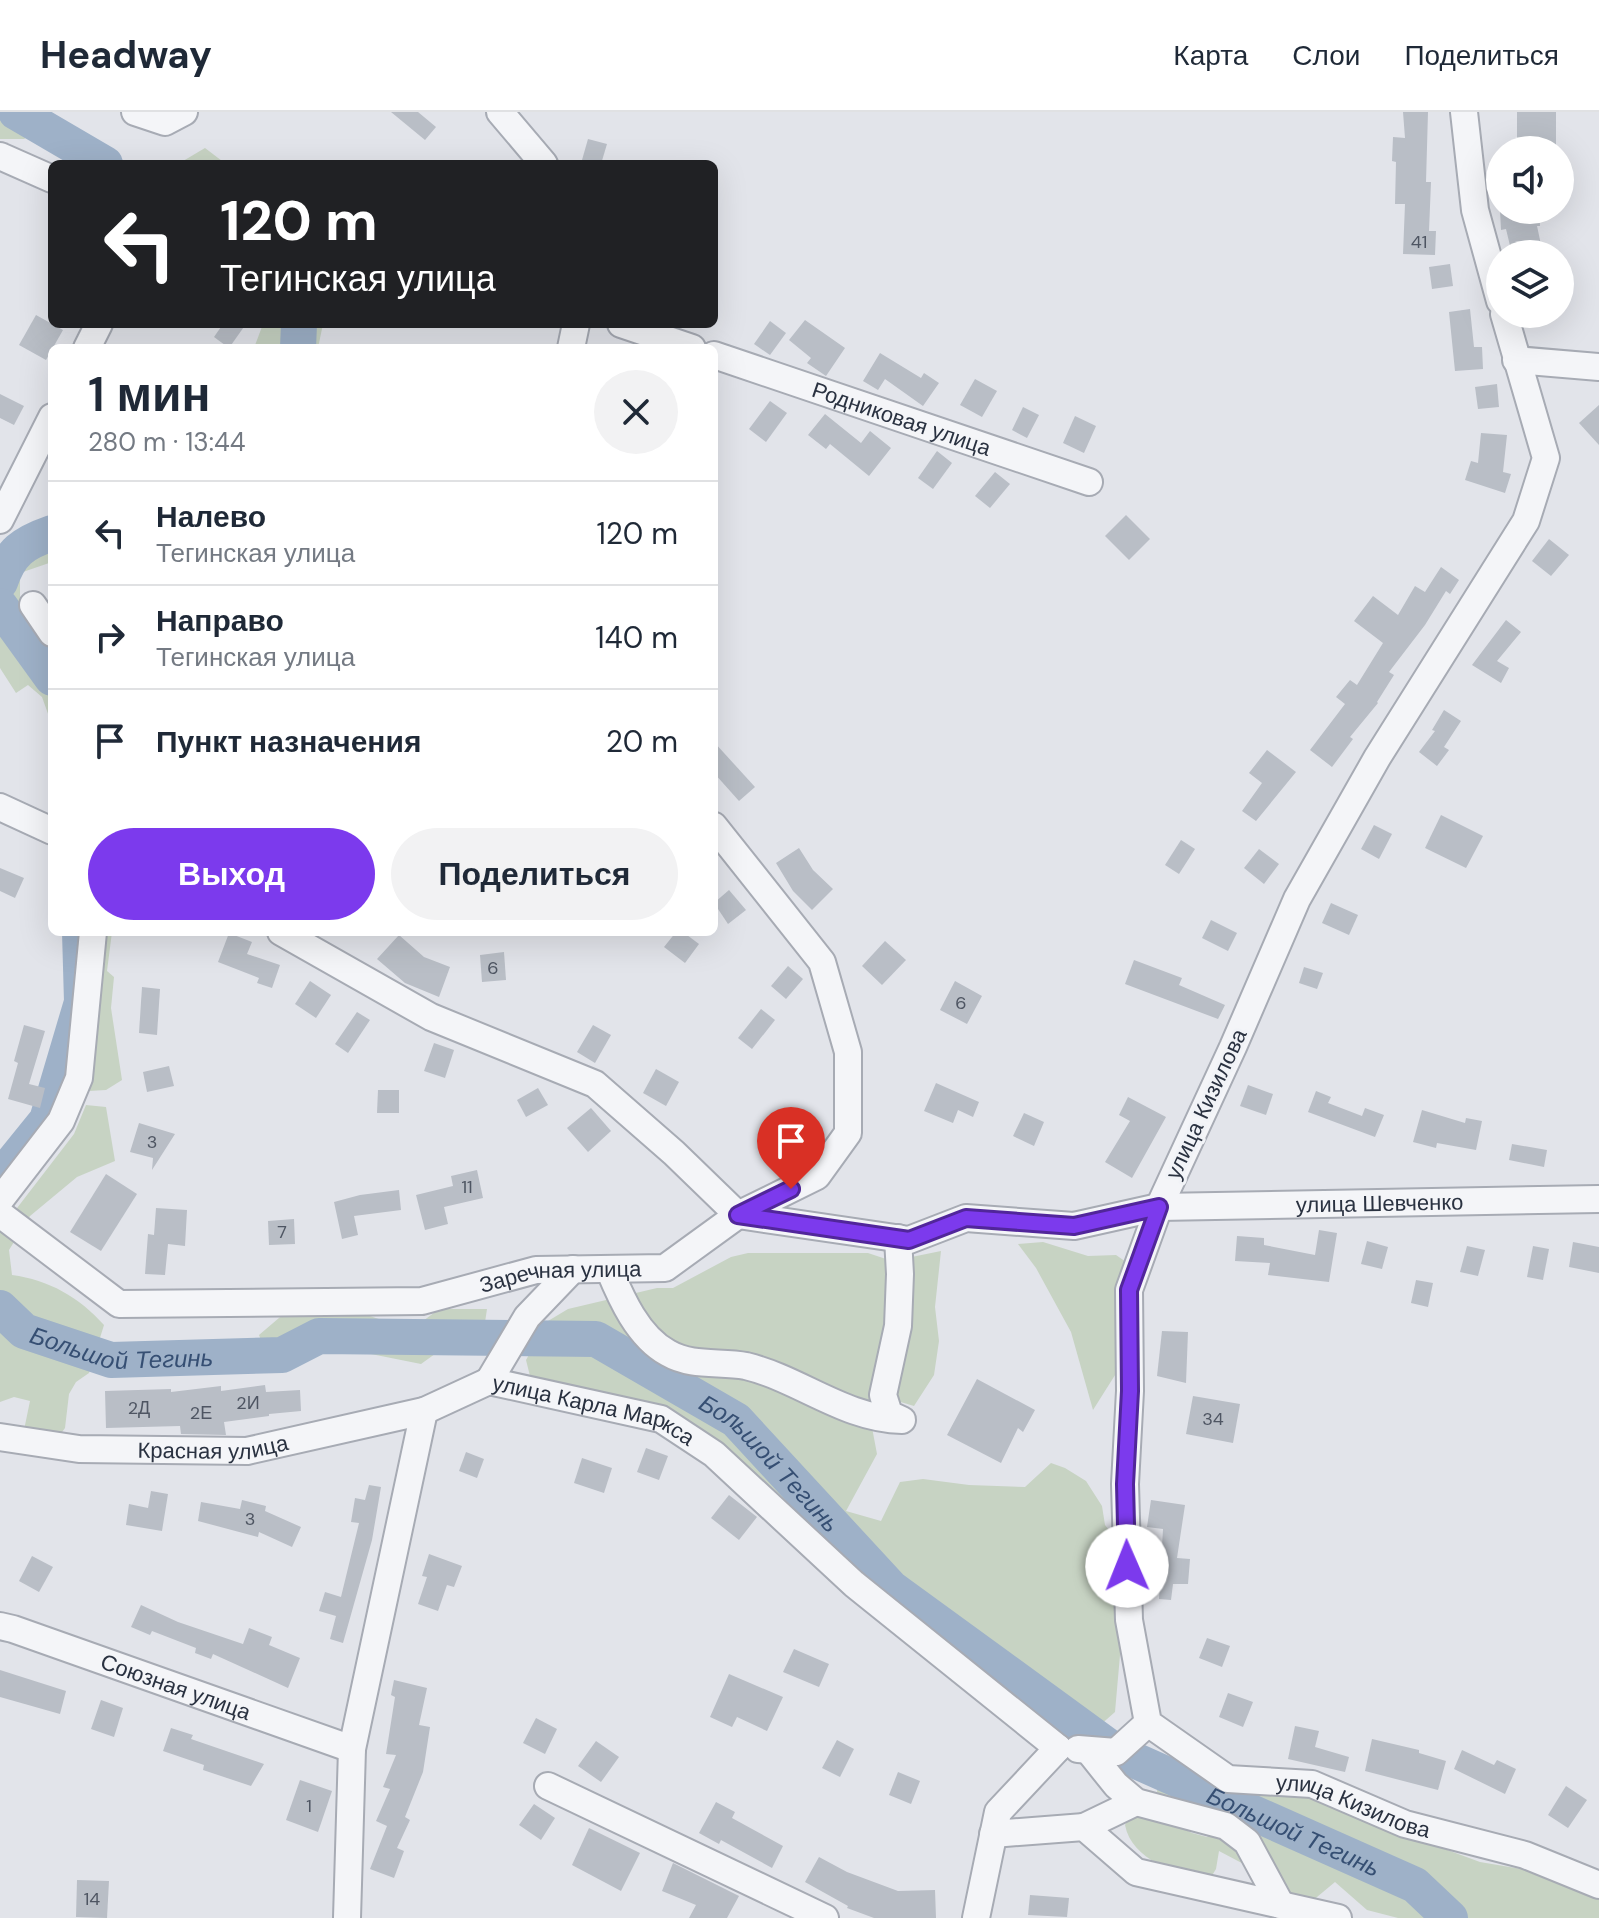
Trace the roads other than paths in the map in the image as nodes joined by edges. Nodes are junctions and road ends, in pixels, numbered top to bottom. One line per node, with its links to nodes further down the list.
1 (135, 112): 2 (street)
2 (184, 112)
3 (500, 112): 6 (street)
4 (1464, 112): 8 (street)
5 (0, 156): 7 (street)
6 (541, 160)
7 (48, 177)
8 (1486, 250)
9 (633, 328): 11 (street)
10 (1508, 328): 13 (street, улица Кизилова)
11 (680, 344)
12 (718, 356): 16 (street, Родниковая улица)
13 (1516, 360): 14 (street); 27 (street, улица Кизилова)
14 (1599, 367)
15 (48, 425): 17 (street)
16 (1089, 482)
17 (0, 520)
18 (33, 605): 19 (street)
19 (48, 627)
20 (0, 807): 21 (street)
21 (48, 829)
22 (718, 831): 29 (street, Заречная улица)
23 (93, 936): 26 (street)
24 (288, 936): 29 (street)
25 (1599, 1199): 27 (street, улица Шевченко)
26 (0, 1200)
27 (1159, 1207): 30 (street, улица Шевченко); 37 (street, улица Кизилова)
28 (0, 1214): 31 (street, Заречная улица)
29 (738, 1215): 30 (street); 32 (street, Заречная улица)
30 (898, 1238): 32 (street)
31 (573, 1269): 32 (street, Заречная улица); 33 (street)
32 (609, 1269)
33 (489, 1381): 34 (street, улица Карла Маркса); 38 (street, улица Карла Маркса)
34 (424, 1411): 35 (street, Красная улица); 39 (street)
35 (0, 1437)
36 (0, 1626): 39 (street, Союзная улица)
37 (1148, 1723): 40 (street); 45 (street, улица Кизилова)
38 (1058, 1748): 40 (street); 44 (street)
39 (352, 1749): 47 (street)
40 (1088, 1750): 42 (street)
41 (548, 1786): 48 (street)
42 (1136, 1802): 43 (street); 46 (street)
43 (1084, 1827): 44 (street); 46 (street)
44 (993, 1834): 49 (street)
45 (1599, 1885)
46 (1281, 1905): 50 (street)
47 (347, 1918)
48 (825, 1918)
49 (976, 1918)
50 (1338, 1918)

